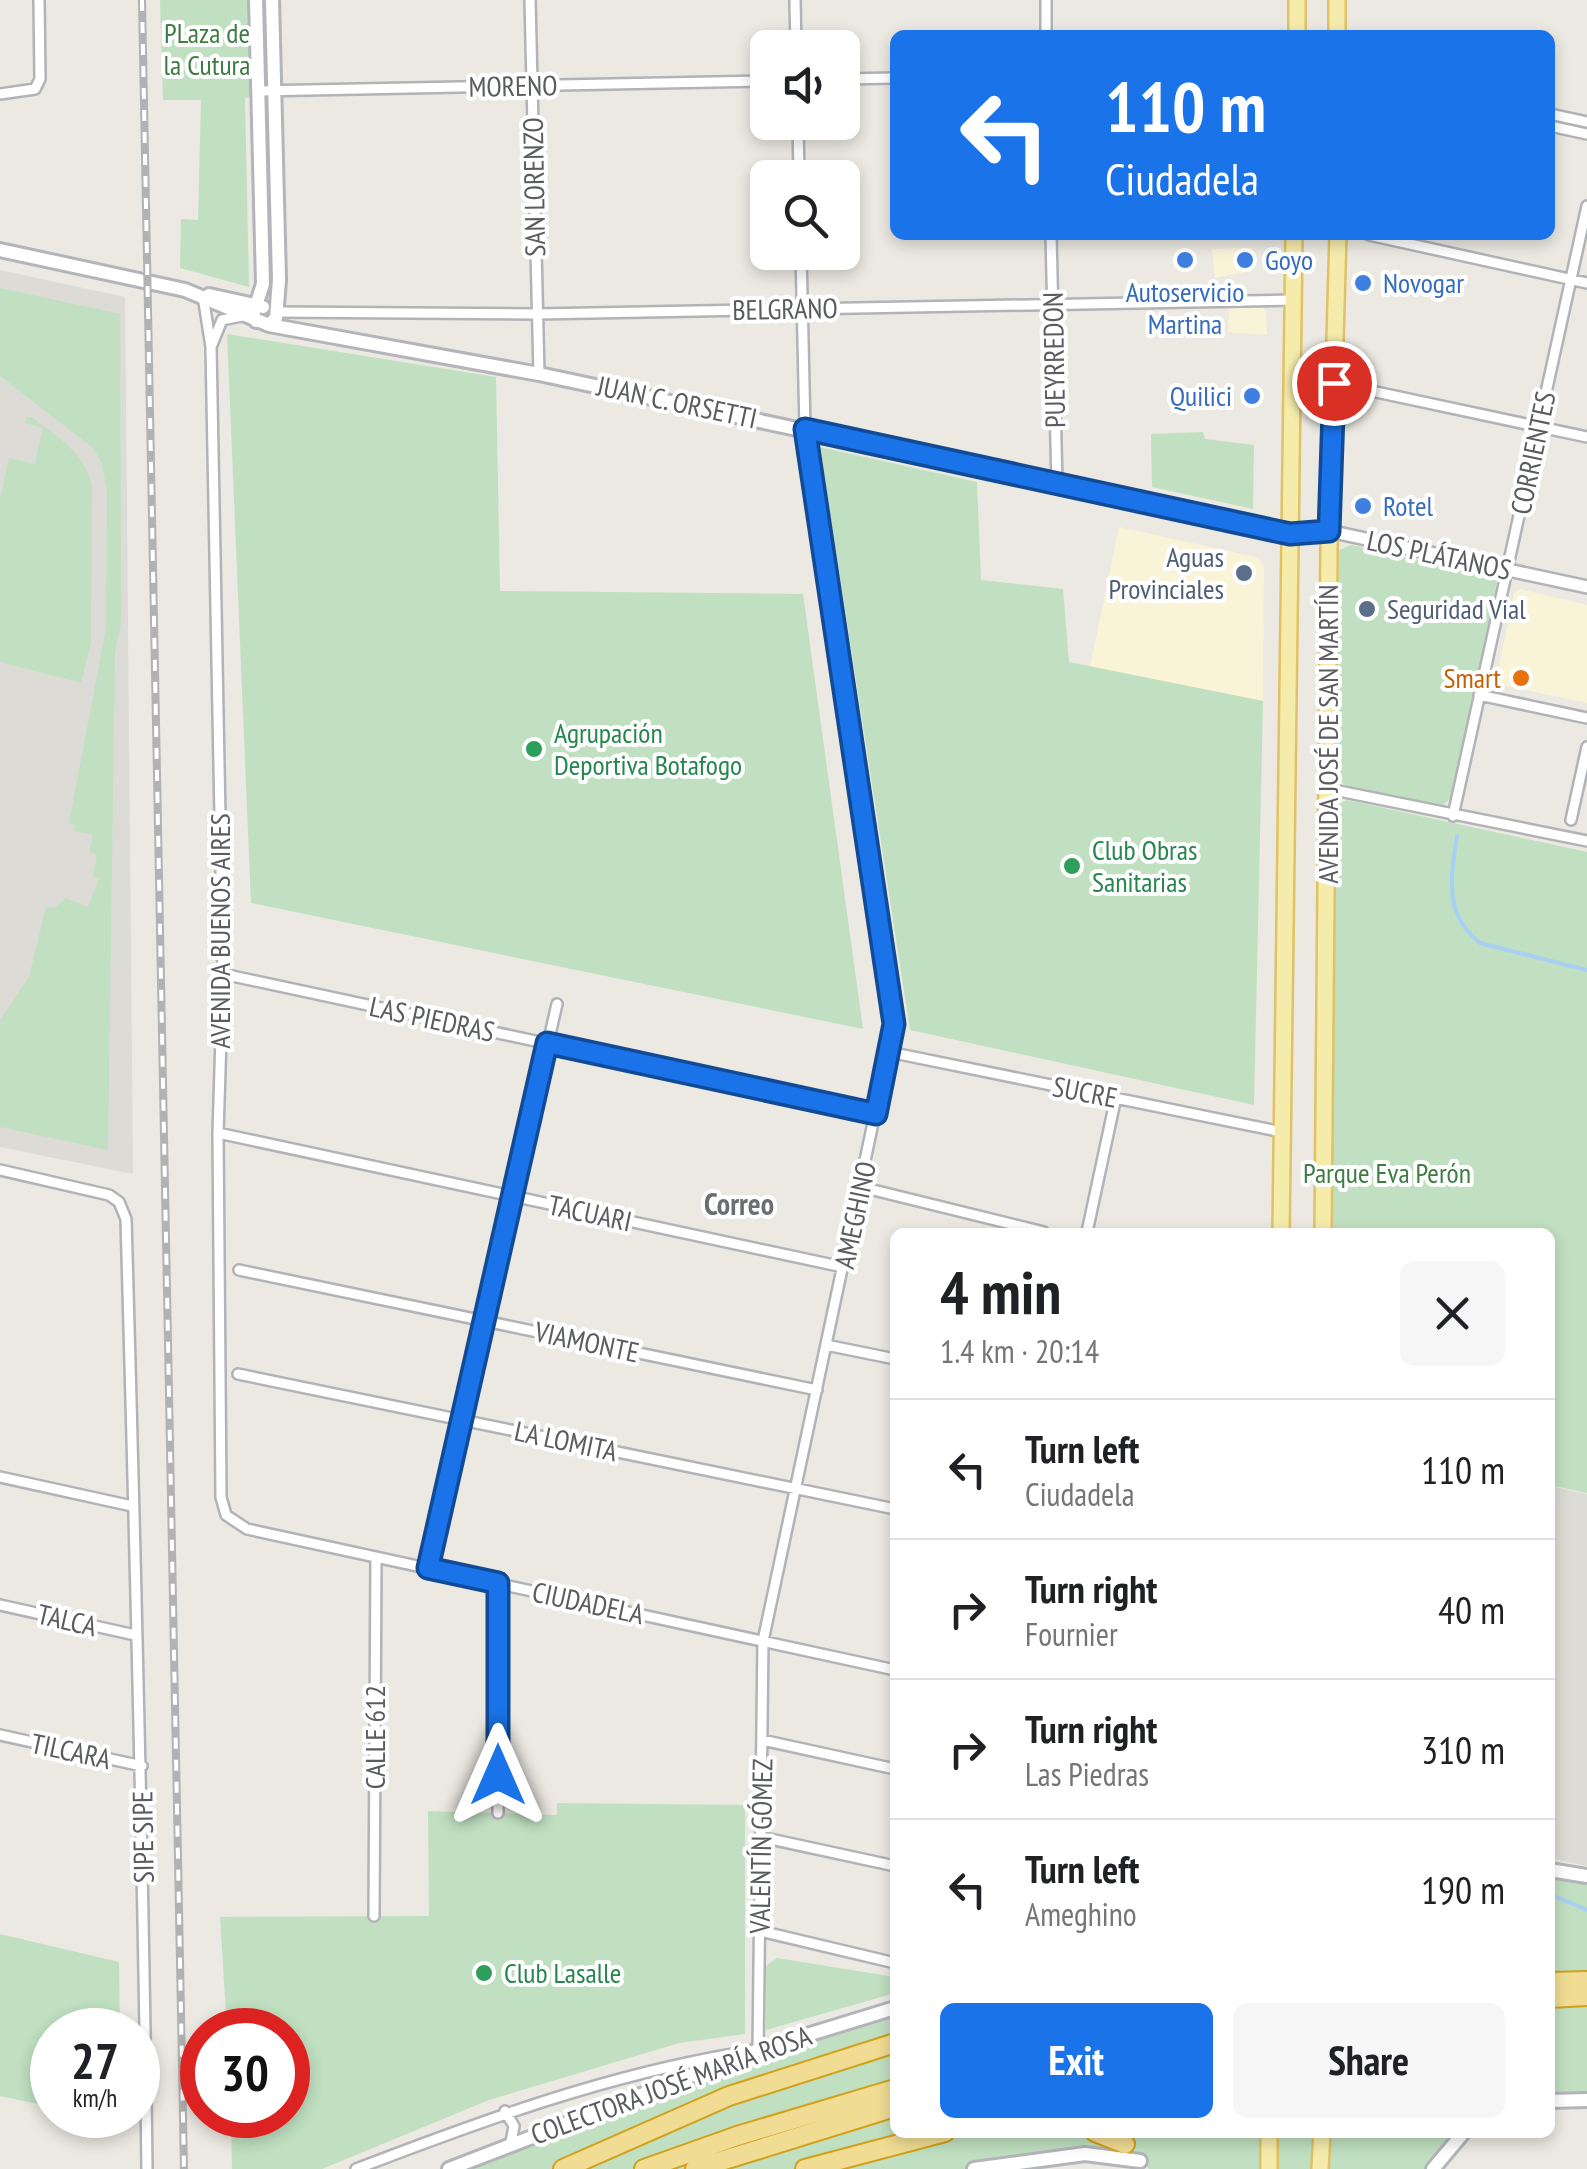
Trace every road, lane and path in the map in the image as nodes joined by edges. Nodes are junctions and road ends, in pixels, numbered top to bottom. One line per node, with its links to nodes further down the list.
1 (39, 0): 19 (street)
2 (256, 0): 18 (main road)
3 (272, 0): 17 (main road)
4 (530, 0): 16 (street, SAN LORENZO)
5 (795, 0): 9 (street)
6 (1046, 0): 10 (street)
7 (1297, 0): 11 (main road)
8 (1337, 0): 12 (main road)
9 (796, 30)
10 (1046, 30)
11 (1296, 30)
12 (1338, 30)
13 (890, 78): 14 (street)
14 (860, 79)
15 (750, 81): 16 (street, MORENO)
16 (532, 86): 17 (street, MORENO); 38 (street, SAN LORENZO)
17 (274, 90): 18 (street, MORENO); 39 (main road)
18 (258, 91): 36 (main road)
19 (0, 94)
20 (1555, 115): 21 (street)
21 (1587, 122)
22 (1555, 127): 23 (street)
23 (1587, 134)
24 (1587, 206): 31 (street, CORRIENTES)
25 (1051, 240): 35 (street, PUEYRREDON)
26 (1294, 240): 34 (main road, AVENIDA JOSÉ DE SAN MARTÍN)
27 (1338, 240): 42 (main road, AVENIDA JOSÉ DE SAN MARTÍN)
28 (1392, 240): 31 (street)
29 (0, 250): 33 (main road, JUAN C. ORSETTI)
30 (801, 270): 37 (street, AMEGHINO)
31 (1571, 280): 32 (street); 43 (street, CORRIENTES)
32 (1587, 283)
33 (203, 296): 36 (main road, JUAN C. ORSETTI); 39 (main road, JUAN C. ORSETTI); 40 (street, AVENIDA BUENOS AIRES)
34 (1293, 300): 35 (street, BELGRANO); 48 (main road, AVENIDA JOSÉ DE SAN MARTÍN)
35 (1053, 304): 37 (street, BELGRANO); 46 (street, PUEYRREDON)
36 (258, 306): 39 (main road, JUAN C. ORSETTI); 39 (main road)
37 (802, 309): 38 (street, BELGRANO); 44 (street, AMEGHINO)
38 (537, 314): 39 (street, BELGRANO); 41 (street, SAN LORENZO)
39 (261, 318): 40 (street); 41 (main road, JUAN C. ORSETTI)
40 (211, 346): 59 (street, AVENIDA BUENOS AIRES)
41 (538, 374): 44 (main road, JUAN C. ORSETTI)
42 (1334, 383): 43 (street); 47 (main road, AVENIDA JOSÉ DE SAN MARTÍN)
43 (1538, 426): 45 (street); 49 (street, CORRIENTES)
44 (805, 429): 46 (main road, JUAN C. ORSETTI); 62 (street, AMEGHINO)
45 (1587, 437)
46 (1057, 485): 48 (main road, JUAN C. ORSETTI)
47 (1329, 531): 48 (main road, LOS PLÁTANOS); 49 (street, LOS PLÁTANOS); 55 (main road, AVENIDA JOSÉ DE SAN MARTÍN)
48 (1290, 534): 65 (main road, AVENIDA JOSÉ DE SAN MARTÍN)
49 (1507, 570): 50 (street, LOS PLÁTANOS); 51 (street, CORRIENTES)
50 (1587, 588)
51 (1480, 695): 52 (street); 56 (street, CORRIENTES)
52 (1587, 718)
53 (1587, 746): 54 (street)
54 (1583, 781): 57 (street)
55 (1330, 789): 56 (street); 73 (main road, AVENIDA JOSÉ DE SAN MARTÍN)
56 (1453, 816): 58 (street)
57 (1571, 820)
58 (1587, 841)
59 (223, 974): 61 (street, LAS PIEDRAS); 66 (street, AVENIDA BUENOS AIRES)
60 (557, 1004): 61 (street)
61 (547, 1043): 64 (street, LAS PIEDRAS); 69 (street)
62 (889, 1052): 63 (street, SUCRE); 64 (street, AMEGHINO)
63 (1116, 1098): 65 (street, SUCRE); 71 (street)
64 (876, 1114): 68 (street, AMEGHINO)
65 (1282, 1132): 72 (main road, AVENIDA JOSÉ DE SAN MARTÍN)
66 (218, 1133): 69 (street, TACUARI); 86 (street, AVENIDA BUENOS AIRES)
67 (0, 1170): 84 (street, SIPE SIPE)
68 (861, 1187): 70 (street); 74 (street, AMEGHINO)
69 (511, 1196): 74 (street, TACUARI); 76 (street)
70 (1028, 1228)
71 (1088, 1228)
72 (1281, 1228)
73 (1324, 1228)
74 (843, 1267): 77 (street, AMEGHINO)
75 (240, 1270): 76 (street, VIAMONTE)
76 (484, 1321): 80 (street, VIAMONTE); 81 (street)
77 (826, 1345): 78 (street); 80 (street, AMEGHINO)
78 (890, 1358)
79 (238, 1374): 81 (street, LA LOMITA)
80 (817, 1390): 83 (street, AMEGHINO)
81 (462, 1420): 83 (street, LA LOMITA); 88 (street)
82 (0, 1476): 84 (street)
83 (796, 1488): 85 (street, LA LOMITA); 92 (street, AMEGHINO)
84 (132, 1506): 91 (street, SIPE SIPE)
85 (890, 1507)
86 (226, 1515): 87 (street, CIUDADELA)
87 (376, 1557): 88 (street, CIUDADELA); 103 (street, CALLE 612)
88 (428, 1568): 89 (street, CIUDADELA)
89 (498, 1583): 92 (street, CIUDADELA); 98 (street)
90 (0, 1605): 91 (street, TALCA)
91 (135, 1635): 96 (street, SIPE SIPE)
92 (763, 1641): 93 (street, CIUDADELA); 95 (street, VALENTÍN GÓMEZ)
93 (890, 1669)
94 (0, 1735): 96 (street, TILCARA)
95 (762, 1740): 97 (street); 99 (street, VALENTÍN GÓMEZ)
96 (142, 1766): 126 (street, SIPE SIPE)
97 (890, 1769)
98 (498, 1813)
99 (761, 1837): 100 (street); 104 (street, VALENTÍN GÓMEZ)
100 (890, 1865)
101 (1555, 1871): 102 (main road)
102 (1587, 1876)
103 (374, 1916)
104 (760, 1930): 105 (street); 112 (street, VALENTÍN GÓMEZ)
105 (890, 1962)
106 (1587, 1980): 107 (highway)
107 (1555, 1982)
108 (1587, 1996): 109 (highway)
109 (1555, 1998)
110 (890, 2010): 112 (main road, COLECTORA JOSÉ MARÍA ROSA)
111 (890, 2046): 129 (highway)
112 (758, 2050): 117 (street); 123 (main road, COLECTORA JOSÉ MARÍA ROSA)
113 (890, 2091): 130 (highway)
114 (1587, 2100): 115 (main road)
115 (1555, 2102)
116 (890, 2109): 131 (highway)
117 (506, 2111): 123 (street); 127 (street)
118 (922, 2138): 132 (highway)
119 (1121, 2138): 125 (main road)
120 (1269, 2138): 134 (main road)
121 (1322, 2138): 135 (main road)
122 (1459, 2138): 136 (main road)
123 (511, 2142): 128 (main road, COLECTORA JOSÉ MARÍA ROSA)
124 (1084, 2162): 125 (main road); 133 (main road)
125 (1144, 2165)
126 (146, 2169)
127 (356, 2169)
128 (450, 2169)
129 (563, 2169)
130 (644, 2169)
131 (695, 2169)
132 (804, 2169)
133 (974, 2169)
134 (1268, 2169)
135 (1320, 2169)
136 (1433, 2169)

